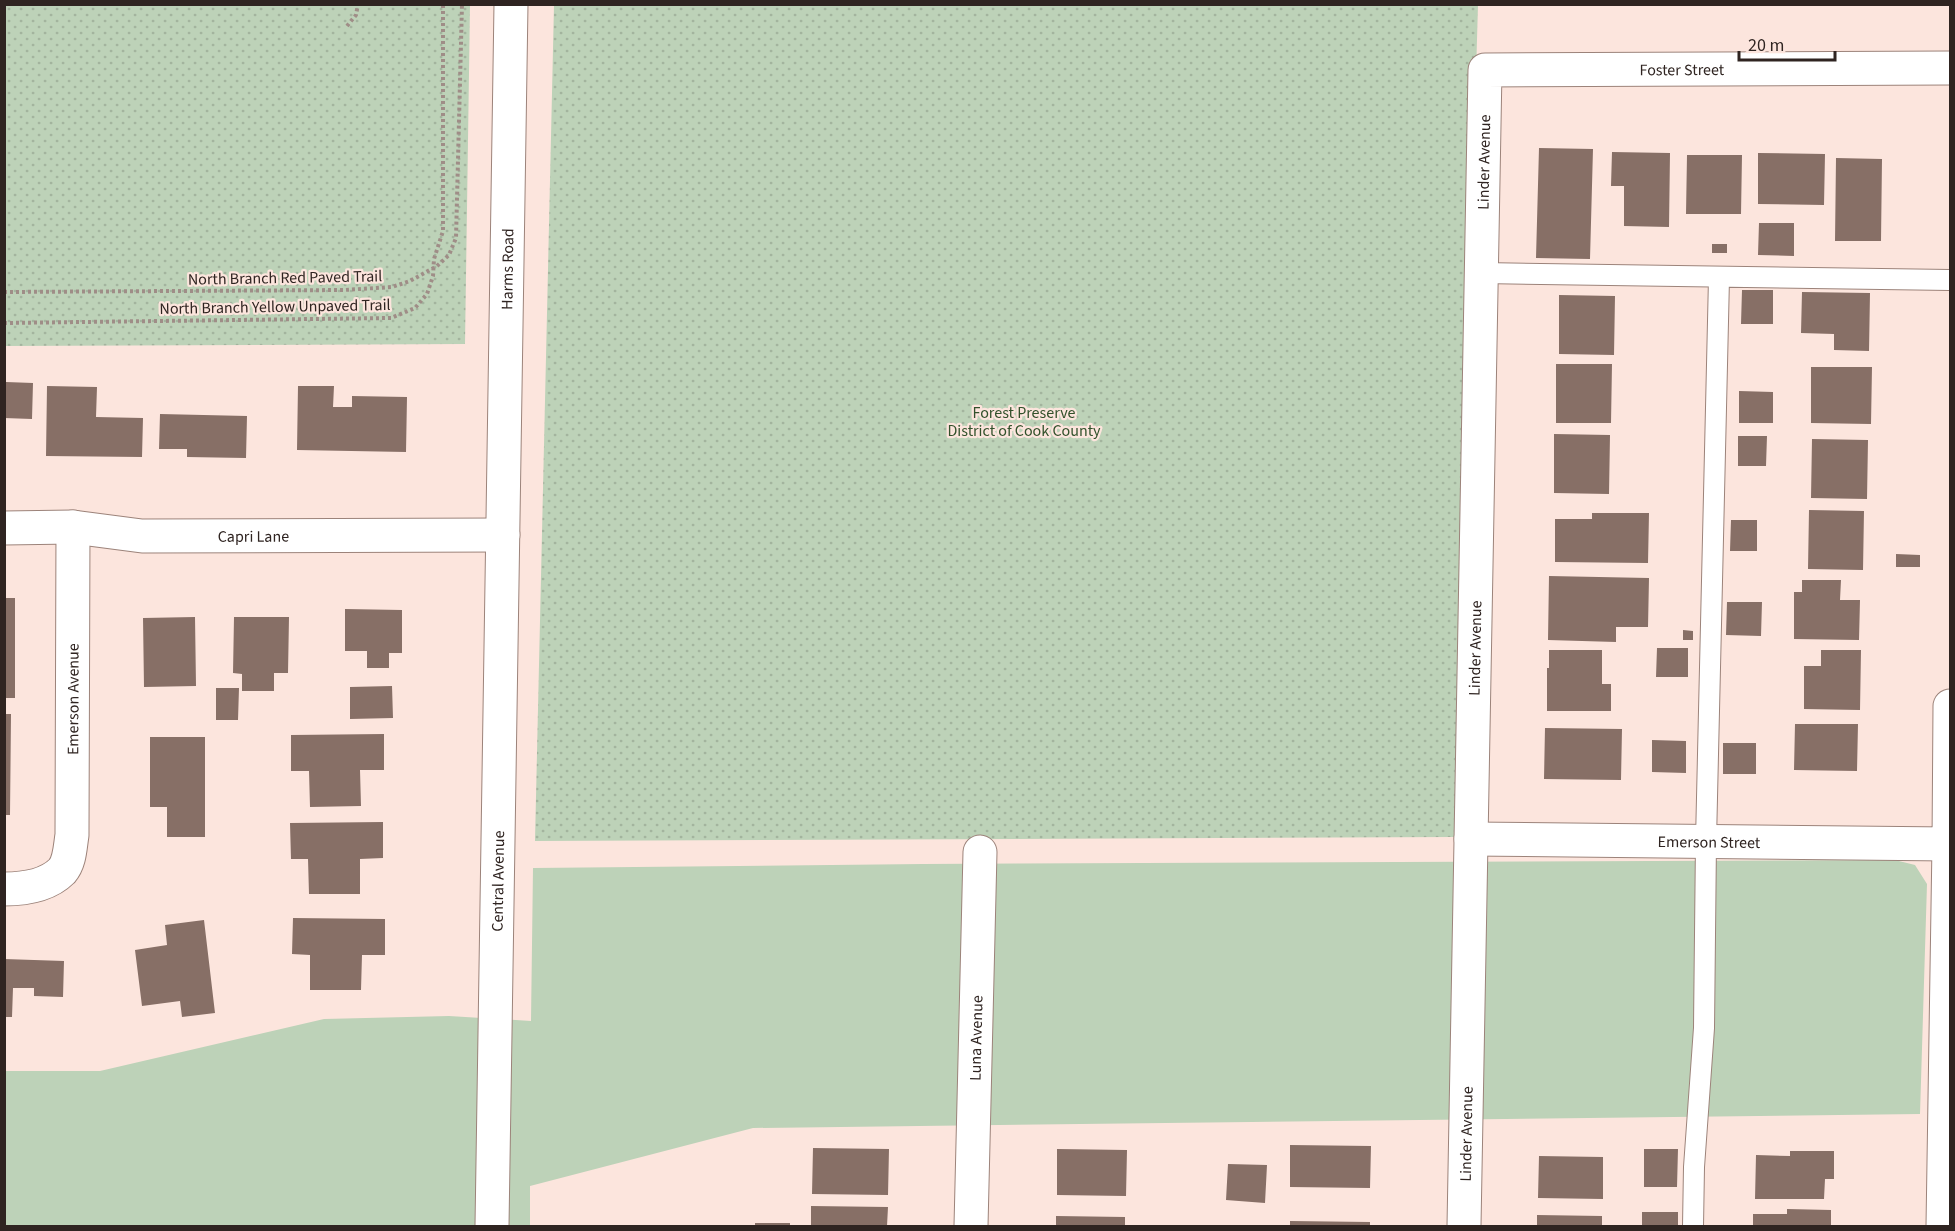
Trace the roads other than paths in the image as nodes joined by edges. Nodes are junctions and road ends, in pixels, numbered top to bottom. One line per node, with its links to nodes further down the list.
1 (511, 4): 9 (street, Harms Road)
2 (1950, 68): 3 (street, Foster Street)
3 (1485, 70): 4 (street, Linder Avenue)
4 (1482, 273): 5 (lane); 11 (street, Linder Avenue)
5 (1719, 278): 6 (lane); 12 (lane)
6 (1950, 280)
7 (73, 527): 8 (street, Capri Lane); 9 (street, Capri Lane); 15 (street, Emerson Avenue)
8 (4, 528)
9 (503, 535): 16 (street, Central Avenue)
10 (1950, 706): 13 (street)
11 (1471, 839): 12 (street, Emerson Street); 18 (street, Linder Avenue)
12 (1706, 841): 13 (street, Emerson Street); 19 (lane)
13 (1949, 844): 20 (street)
14 (980, 852): 17 (street, Luna Avenue)
15 (4, 889)
16 (492, 1227)
17 (970, 1227)
18 (1464, 1227)
19 (1693, 1227)
20 (1943, 1227)

